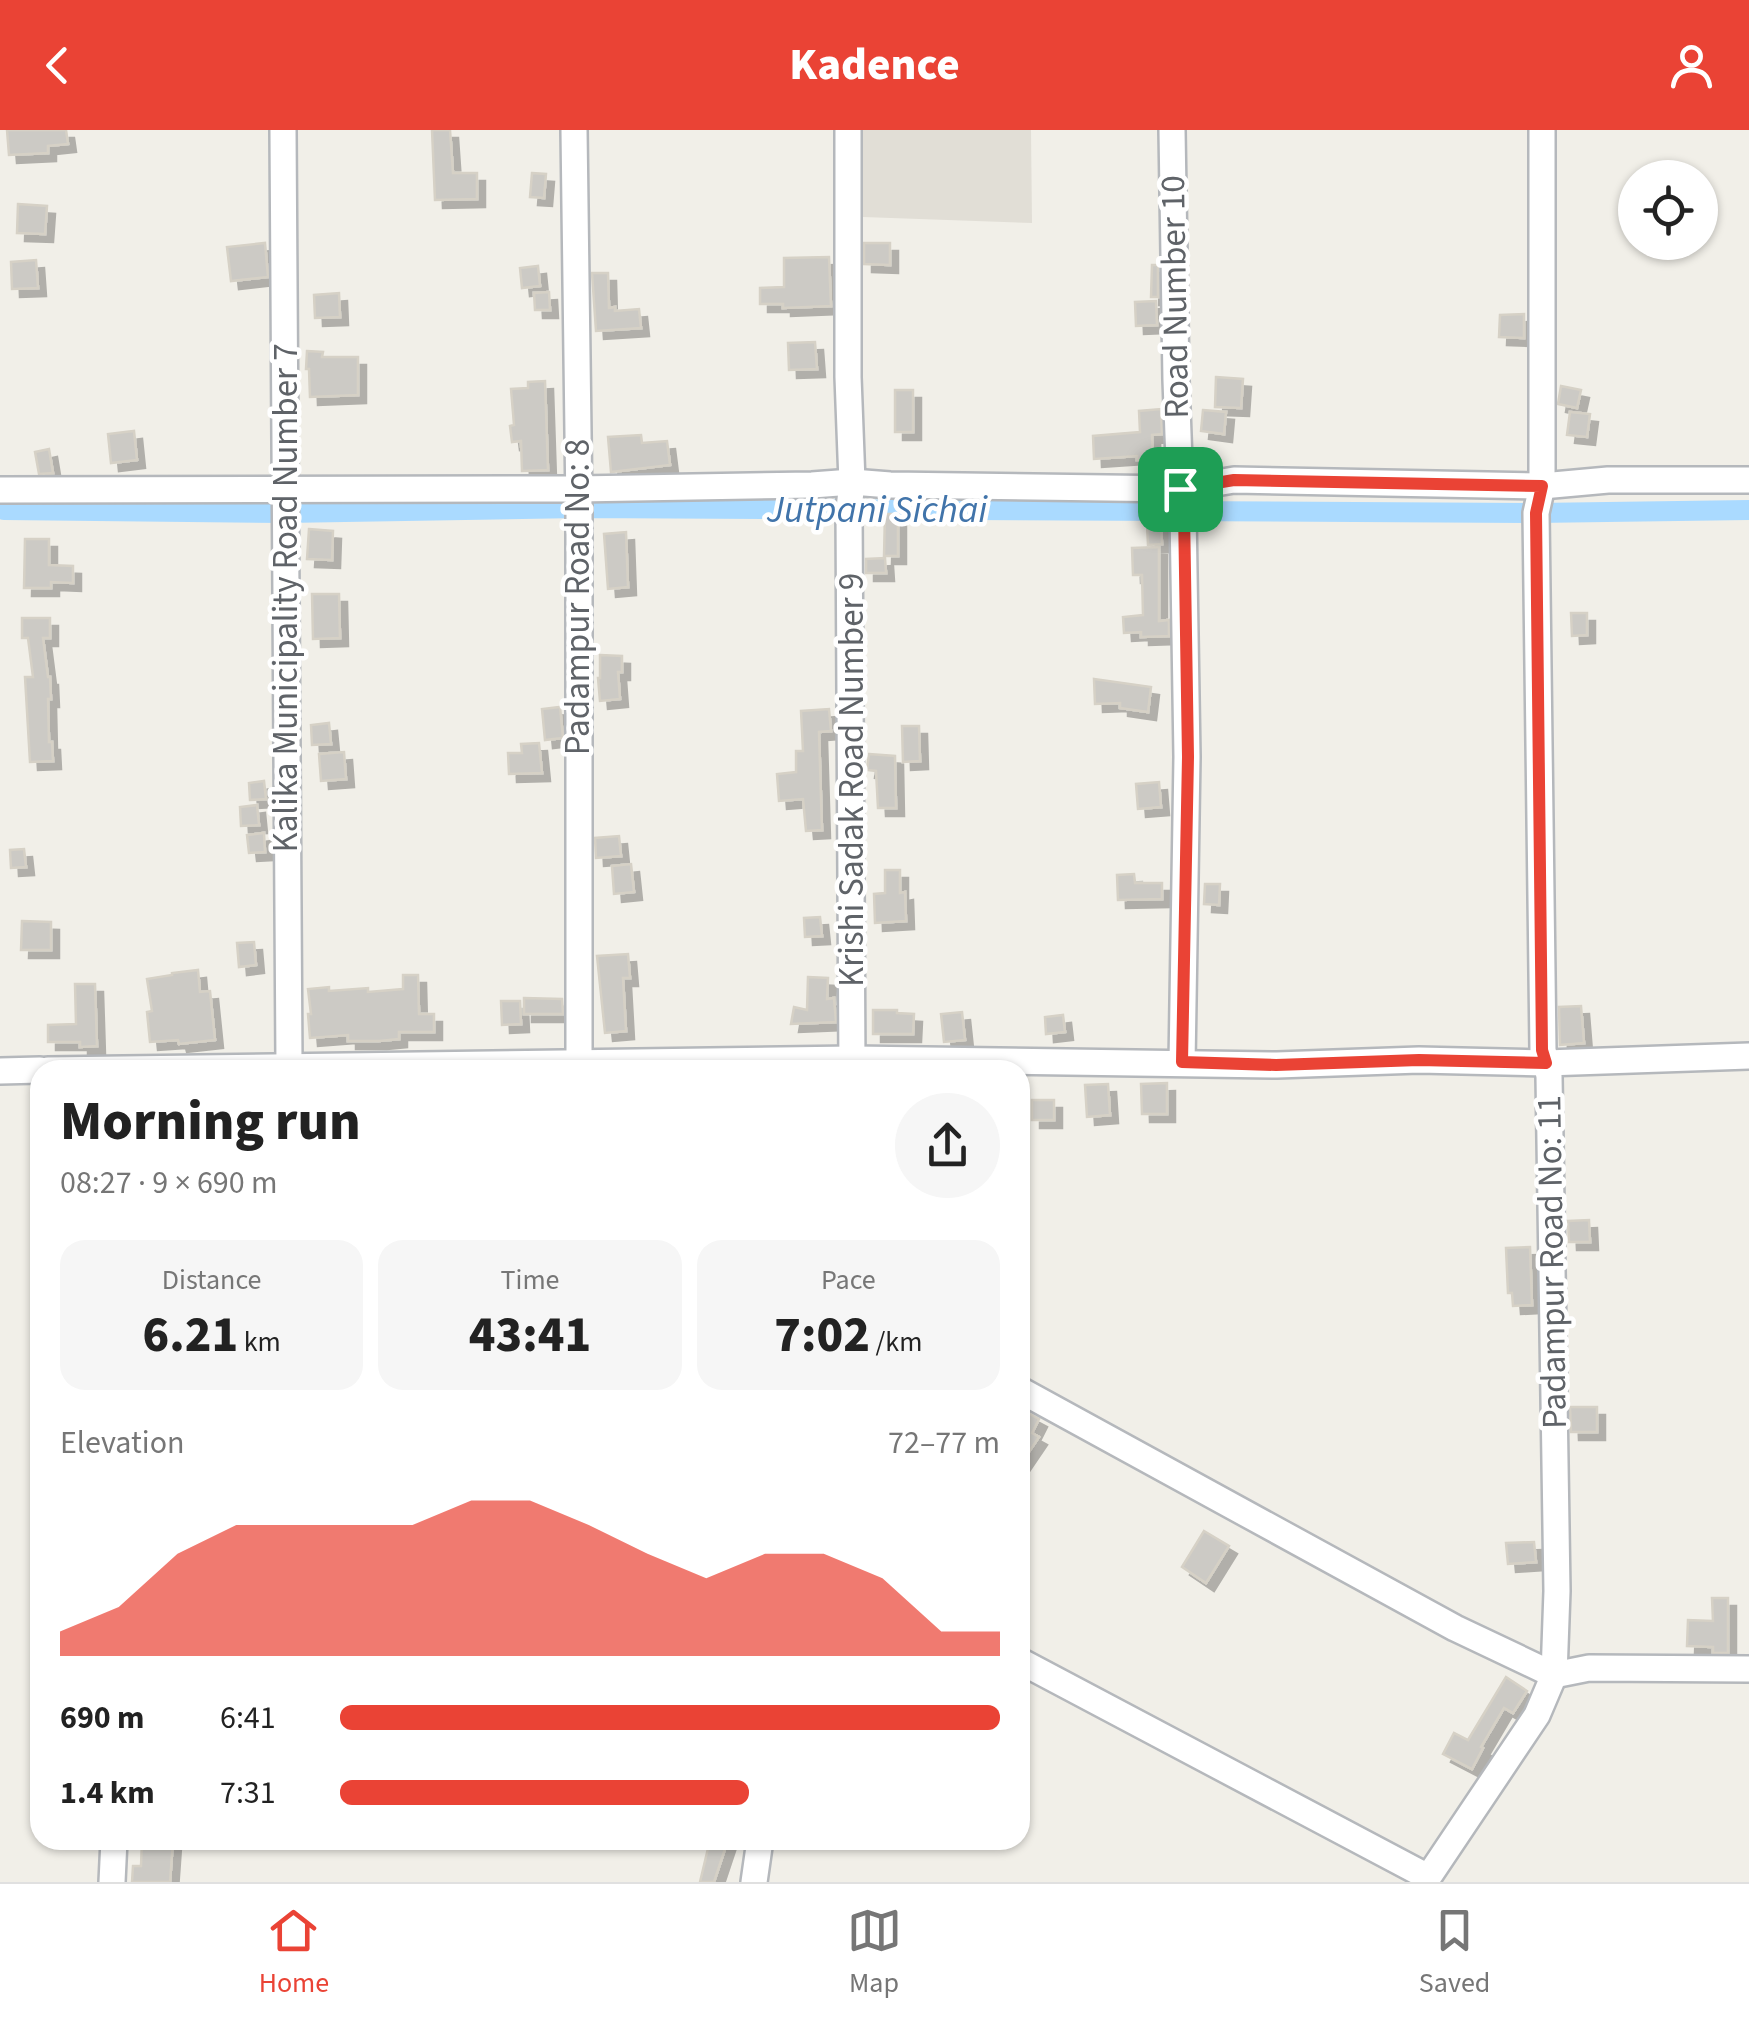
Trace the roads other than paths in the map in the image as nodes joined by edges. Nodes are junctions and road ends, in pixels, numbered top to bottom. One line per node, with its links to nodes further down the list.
1 (283, 130): 12 (street, Kalika Municipality Road Number 7)
2 (574, 130): 9 (street, Padampur Road No: 8)
3 (848, 130): 7 (street, Krishi Sadak Road Number 9)
4 (1172, 130): 10 (street, Road Number 10)
5 (1542, 130): 8 (street, Padampur Road No: 11)
6 (1749, 480): 8 (street)
7 (852, 482): 9 (street); 10 (street); 16 (street, Krishi Sadak Road Number 9)
8 (1542, 486): 10 (street); 18 (street, Padampur Road No: 11)
9 (578, 489): 12 (street); 15 (street, Padampur Road No: 8)
10 (1180, 489): 17 (street, Road Number 10)
11 (0, 490): 12 (street)
12 (285, 491): 14 (street, Kalika Municipality Road Number 7)
13 (1749, 1056): 18 (street)
14 (289, 1060)
15 (580, 1060)
16 (852, 1060)
17 (1182, 1062): 18 (street); 19 (street)
18 (1546, 1063): 25 (street, Padampur Road No: 11)
19 (1030, 1064)
20 (30, 1070): 21 (street)
21 (0, 1071)
22 (1030, 1395): 25 (street)
23 (1030, 1666): 28 (street)
24 (1749, 1670): 25 (street)
25 (1554, 1676): 28 (street)
26 (114, 1850): 29 (street)
27 (759, 1850): 30 (street)
28 (1427, 1880)
29 (112, 1882)
30 (754, 1882)

